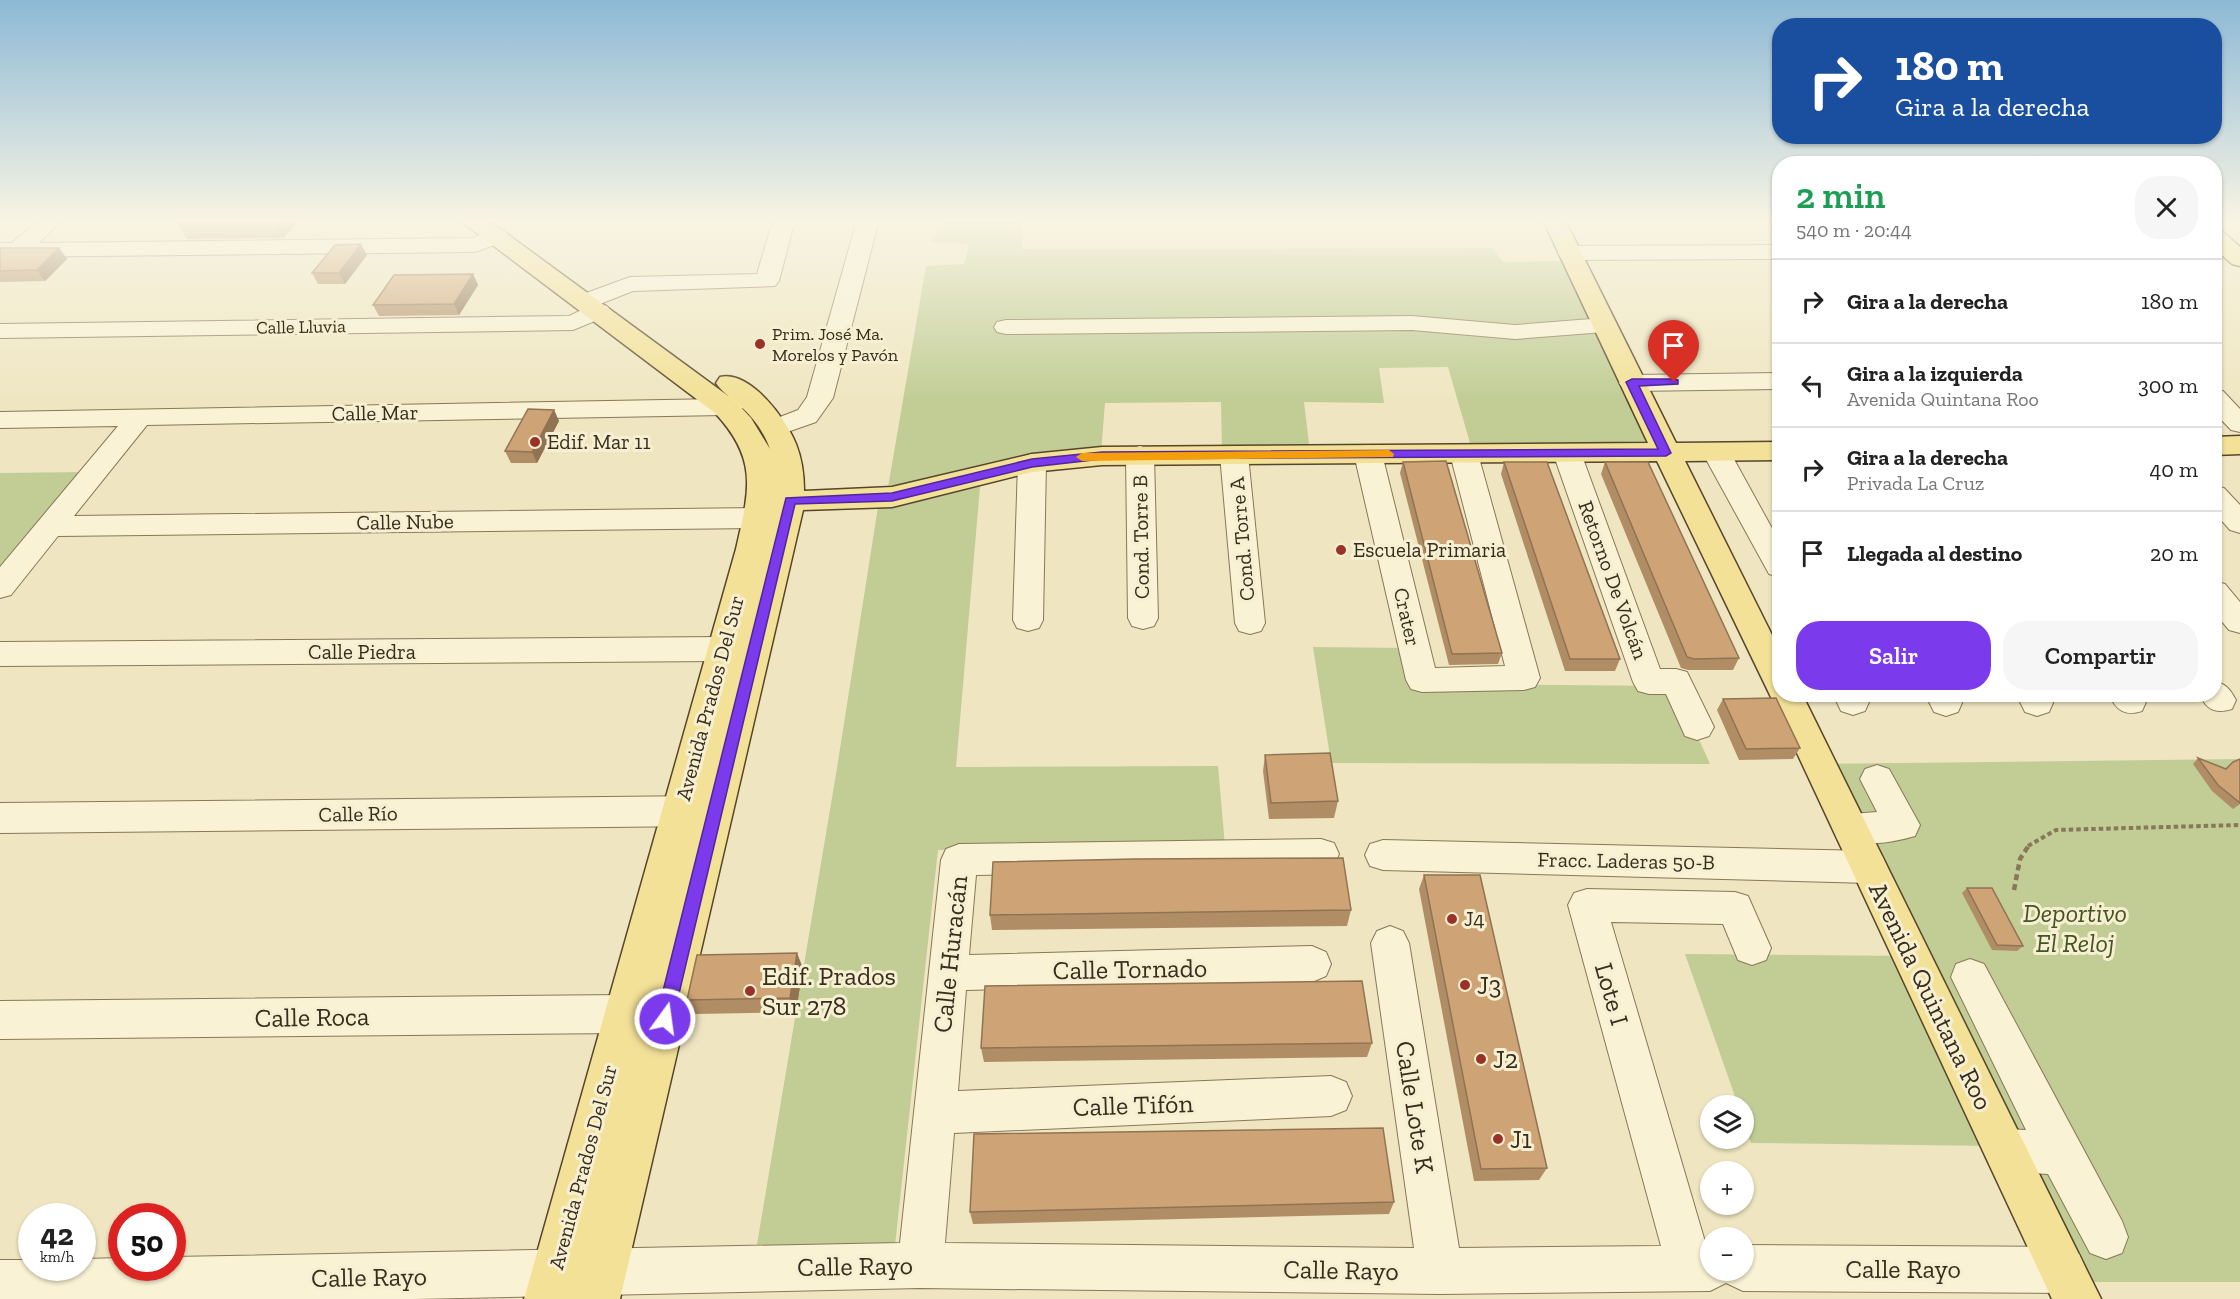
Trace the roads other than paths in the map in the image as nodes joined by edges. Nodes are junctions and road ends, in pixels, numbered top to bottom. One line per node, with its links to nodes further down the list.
1 (571, 281): 5 (main road, Avenida Prados Del Sur)
2 (767, 281): 5 (street, Calle Lluvia)
3 (852, 281): 15 (street)
4 (1582, 281): 6 (main road)
5 (598, 301): 8 (street, Calle Lluvia); 11 (main road, Avenida Prados Del Sur)
6 (1604, 325): 7 (street); 10 (main road)
7 (1006, 327)
8 (0, 331)
9 (1772, 381): 10 (street)
10 (1632, 382): 20 (main road)
11 (736, 402): 13 (street, Calle Mar); 15 (main road, Avenida Prados Del Sur); 27 (main road, Avenida Prados Del Sur)
12 (2222, 415): 16 (street)
13 (140, 417): 14 (street, Calle Mar); 29 (street)
14 (0, 420)
15 (776, 428): 27 (main road, Avenida Prados Del Sur)
16 (2234, 442)
17 (1772, 451): 18 (main road)
18 (1716, 452): 20 (main road); 30 (street)
19 (1567, 453): 20 (main road); 22 (main road); 41 (street, Retorno De Volcán)
20 (1666, 453): 39 (main road)
21 (1368, 454): 22 (main road); 22 (street, Crater); 24 (main road)
22 (1464, 454)
23 (1140, 455): 24 (main road); 25 (main road); 33 (street, Cond. Torre B)
24 (1234, 455): 36 (street, Cond. Torre A)
25 (1032, 463): 27 (main road); 34 (street)
26 (2222, 504): 28 (street)
27 (770, 507): 29 (street, Calle Nube); 37 (main road, Avenida Prados Del Sur); 44 (main road, Avenida Prados Del Sur)
28 (2240, 523)
29 (52, 526): 31 (street)
30 (1772, 554)
31 (0, 587)
32 (2222, 601): 35 (street)
33 (1143, 618)
34 (1028, 620)
35 (2240, 622)
36 (1250, 623)
37 (723, 649): 38 (street, Calle Piedra); 43 (main road, Avenida Prados Del Sur)
38 (0, 654)
39 (1772, 669)
40 (1789, 702): 46 (main road, Avenida Quintana Roo)
41 (1697, 727)
42 (1877, 779): 46 (street)
43 (680, 811): 44 (street, Calle Río); 45 (street, Calle Río); 55 (main road, Avenida Prados Del Sur)
44 (716, 811): 68 (main road, Avenida Prados Del Sur)
45 (0, 818)
46 (1851, 829): 49 (main road, Avenida Quintana Roo)
47 (1321, 854): 53 (street, Calle Huracán)
48 (1383, 855): 49 (street, Fracc. Laderas 50-B)
49 (1869, 867): 59 (main road, Avenida Quintana Roo)
50 (1390, 943): 65 (street, Calle Lote K)
51 (1752, 948): 63 (street, Lote I)
52 (1312, 964): 53 (street, Calle Tornado)
53 (948, 973): 58 (street, Calle Huracán)
54 (1970, 976): 60 (street)
55 (624, 1014): 56 (street, Calle Roca); 69 (main road, Avenida Prados Del Sur)
56 (0, 1020)
57 (1331, 1096): 58 (street, Calle Tifón)
58 (934, 1113): 62 (street, Calle Huracán)
59 (2006, 1150): 60 (street); 67 (main road, Avenida Quintana Roo)
60 (2060, 1153): 61 (street)
61 (2106, 1237)
62 (920, 1265): 65 (street, Calle Rayo); 68 (street, Calle Rayo)
63 (1700, 1268): 65 (street, Calle Rayo)
64 (1754, 1269): 67 (street, Calle Rayo)
65 (1440, 1271)
66 (0, 1283): 69 (street, Calle Rayo)
67 (2070, 1285)
68 (599, 1286): 69 (street, Calle Rayo)
69 (551, 1287)

